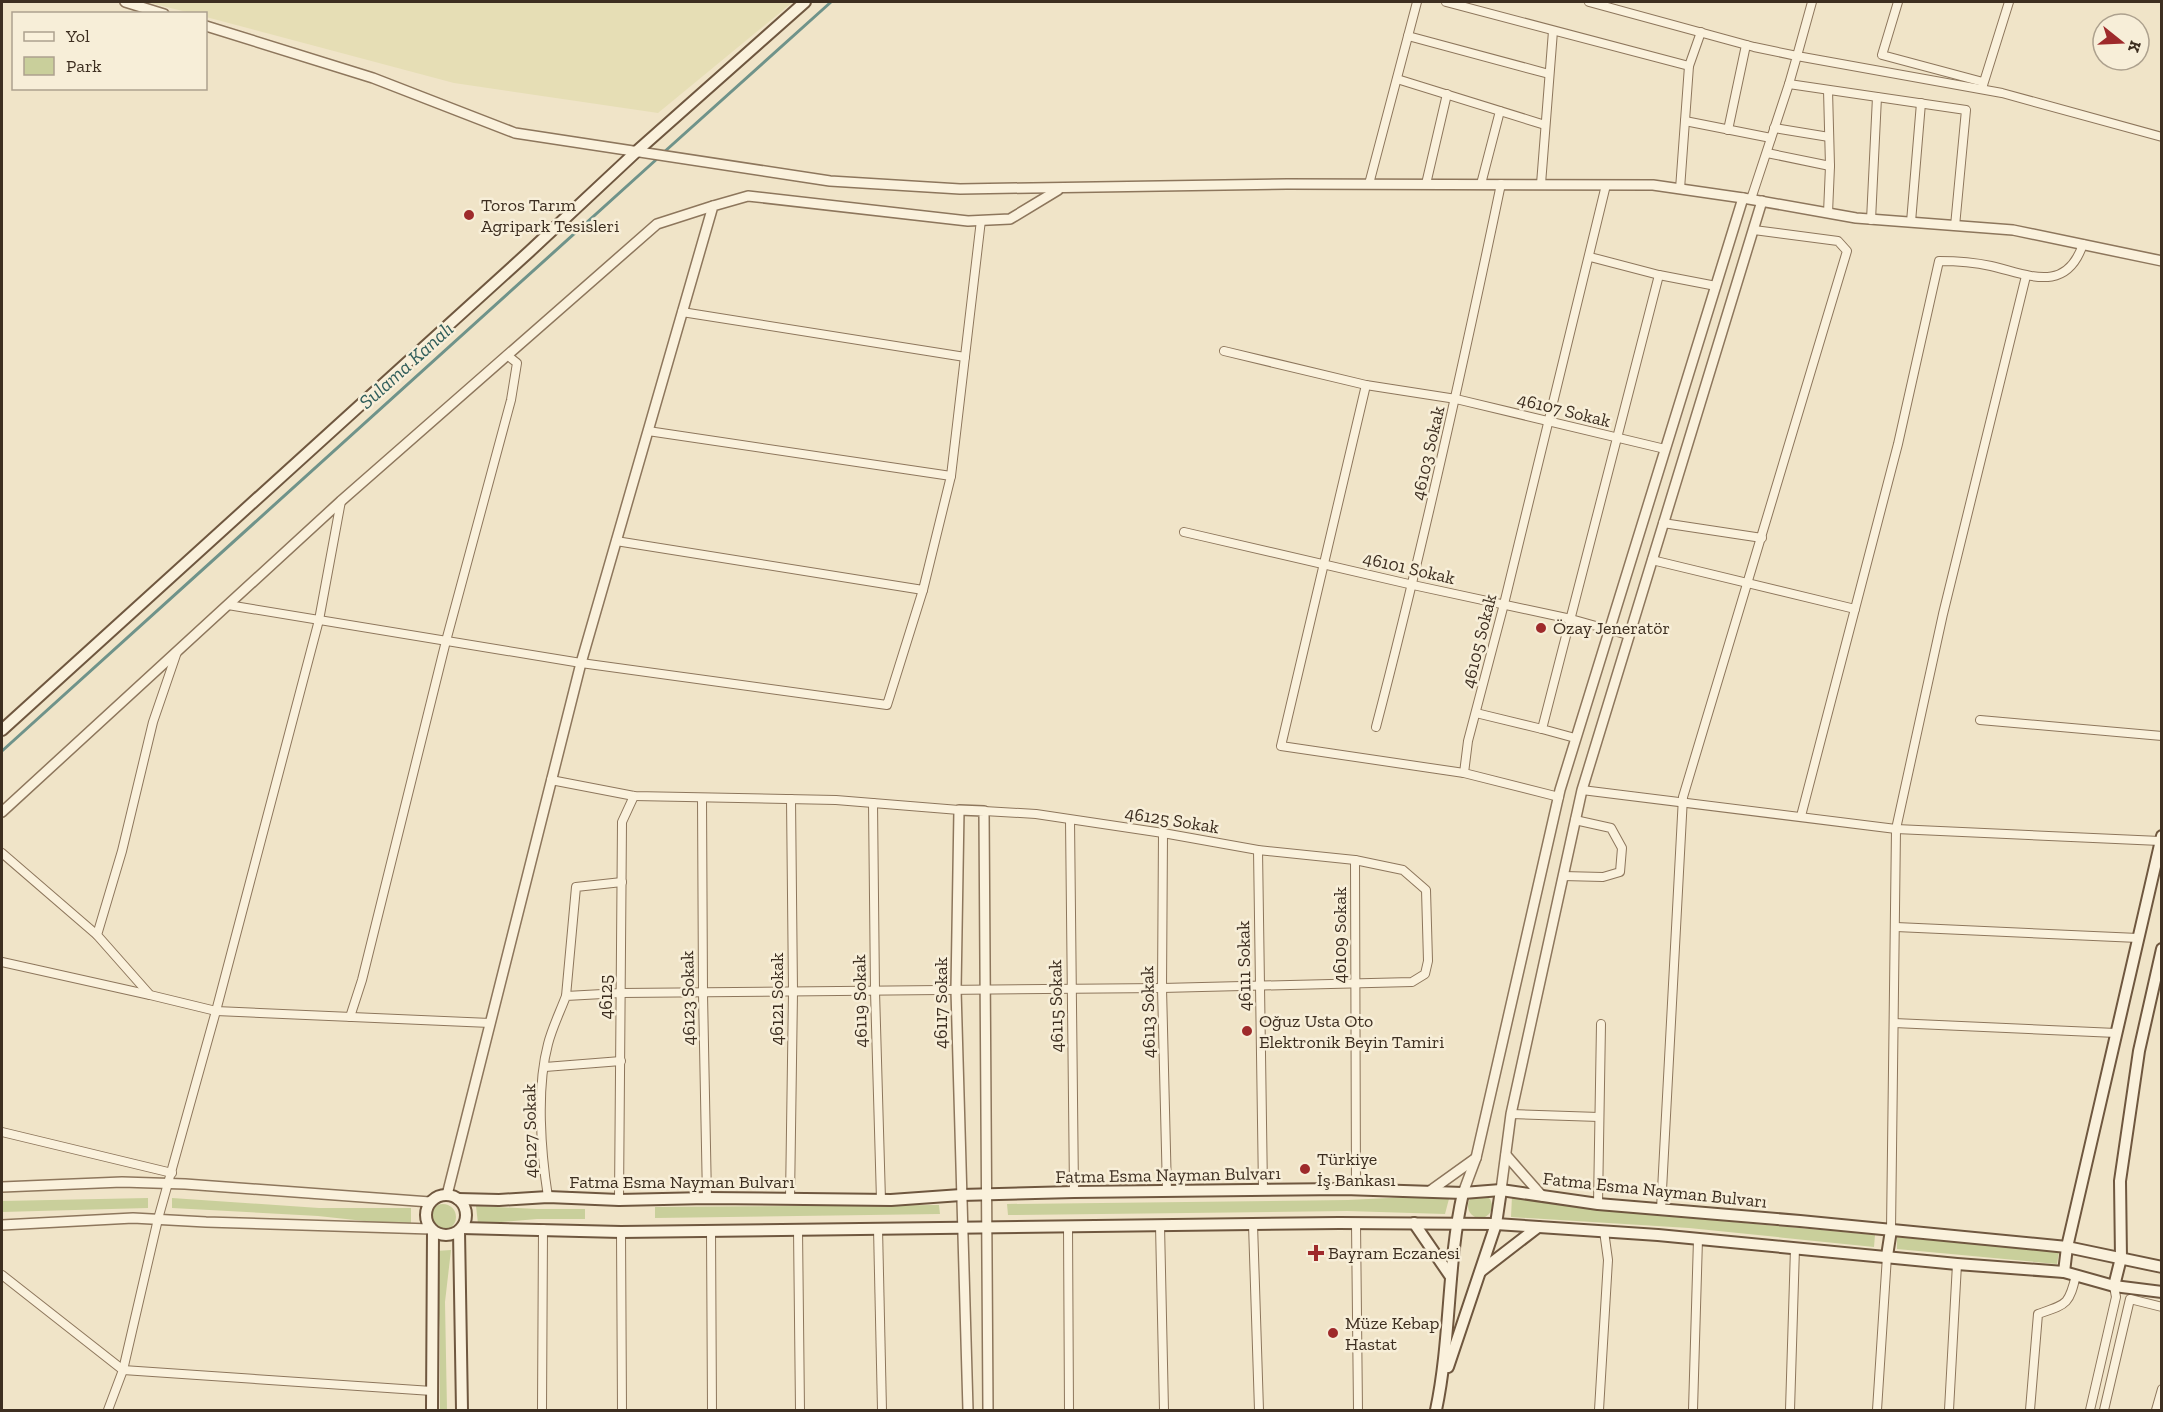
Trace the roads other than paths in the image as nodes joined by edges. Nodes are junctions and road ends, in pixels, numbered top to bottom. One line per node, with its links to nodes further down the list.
1 (125, 2): 9 (street)
2 (806, 2): 33 (main road)
3 (1417, 2): 13 (street)
4 (1446, 2): 11 (street)
5 (1589, 2): 12 (street)
6 (1812, 2): 15 (street)
7 (1898, 2): 20 (street)
8 (2009, 2): 20 (street)
9 (158, 12)
10 (207, 26): 33 (street)
11 (1553, 31): 16 (street); 17 (street)
12 (1701, 32): 14 (street); 16 (street)
13 (1408, 36): 17 (street); 18 (street)
14 (1746, 45): 15 (street); 29 (street)
15 (1797, 56): 19 (street); 20 (street)
16 (1689, 66): 26 (street)
17 (1549, 74): 27 (street)
18 (1396, 79): 22 (street); 36 (street)
19 (1789, 84): 21 (street); 28 (street)
20 (1982, 86): 31 (street)
21 (1828, 90): 23 (street); 30 (street)
22 (1447, 94): 25 (street); 37 (street)
23 (1876, 97): 24 (street); 49 (street)
24 (1921, 103): 50 (street); 51 (street)
25 (1500, 111): 27 (street); 38 (street)
26 (1685, 121): 29 (street); 43 (street)
27 (1545, 125): 40 (street)
28 (1774, 128): 30 (street); 32 (street)
29 (1728, 130): 32 (street)
30 (1829, 137): 35 (street)
31 (2162, 137)
32 (1771, 138): 34 (street)
33 (637, 151): 42 (street); 94 (main road)
34 (1767, 153): 35 (street); 44 (street)
35 (1830, 166): 47 (street)
36 (1369, 184): 37 (street); 42 (street)
37 (1426, 184): 38 (street)
38 (1481, 184): 39 (street)
39 (1502, 184): 40 (street); 64 (street, 46103 Sokak)
40 (1541, 184): 41 (street)
41 (1606, 184): 43 (street); 54 (street, 46105 Sokak)
42 (1060, 189): 48 (street)
43 (1680, 189): 44 (street)
44 (1747, 199): 45 (street); 58 (street)
45 (1762, 201): 47 (street); 52 (street)
46 (713, 206): 48 (street); 59 (street); 61 (street)
47 (1828, 213): 49 (street)
48 (981, 220): 62 (street)
49 (1871, 220): 50 (street)
50 (1911, 222): 51 (street)
51 (1955, 226): 53 (street)
52 (1754, 230): 71 (street); 73 (street)
53 (2082, 244): 55 (street); 57 (street)
54 (1590, 257): 56 (street); 65 (street, 46105 Sokak)
55 (2162, 261)
56 (1659, 275): 58 (street); 67 (street)
57 (2026, 276): 82 (street); 112 (street)
58 (1716, 286): 68 (street)
59 (682, 312): 62 (street); 66 (street)
60 (1224, 351): 63 (street, 46107 Sokak)
61 (507, 356): 70 (street); 87 (street)
62 (965, 357): 69 (street)
63 (1366, 385): 64 (street, 46107 Sokak); 76 (street)
64 (1456, 399): 65 (street, 46107 Sokak); 78 (street, 46103 Sokak)
65 (1548, 421): 67 (street, 46107 Sokak); 80 (street, 46105 Sokak)
66 (648, 431): 69 (street); 74 (street)
67 (1616, 437): 68 (street, 46107 Sokak); 83 (street)
68 (1665, 449): 85 (street)
69 (951, 476): 79 (street)
70 (341, 501): 81 (street); 84 (street)
71 (1663, 523): 73 (street); 75 (street)
72 (1184, 532): 76 (street, 46101 Sokak)
73 (1762, 538): 77 (street)
74 (616, 541): 79 (street); 89 (street)
75 (1652, 560): 77 (street); 86 (street)
76 (1325, 564): 78 (street, 46101 Sokak); 97 (street)
77 (1746, 584): 82 (street); 105 (street)
78 (1413, 585): 80 (street, 46101 Sokak); 92 (street, 46103 Sokak)
79 (922, 590): 89 (street)
80 (1504, 604): 83 (street, 46101 Sokak); 90 (street, 46105 Sokak)
81 (228, 605): 84 (street); 88 (street)
82 (1855, 609): 109 (street)
83 (1571, 619): 85 (street, 46101 Sokak); 93 (street)
84 (320, 620): 87 (street); 137 (street)
85 (1609, 628): 86 (street, 46101 Sokak); 96 (street)
86 (1628, 635): 99 (street)
87 (446, 641): 89 (street); 138 (street)
88 (178, 651): 108 (street); 121 (street)
89 (581, 663): 98 (street)
90 (1476, 713): 93 (street); 97 (street, 46105 Sokak)
91 (1980, 720): 95 (street)
92 (1376, 727)
93 (1542, 729): 96 (street)
94 (2, 730)
95 (2162, 736)
96 (1575, 738): 101 (street)
97 (1464, 772): 101 (street)
98 (551, 780): 100 (street); 139 (street)
99 (1582, 790): 105 (street); 111 (street)
100 (634, 796): 102 (street); 119 (street, 46125)
101 (1559, 796): 149 (street)
102 (702, 798): 103 (street); 135 (street, 46123 Sokak)
103 (791, 799): 104 (street); 131 (street, 46121 Sokak)
104 (873, 802): 106 (street); 132 (street, 46119 Sokak)
105 (1684, 802): 109 (street); 171 (street)
106 (959, 810): 107 (street); 129 (street, 46117 Sokak)
107 (984, 811): 110 (street, 46125 Sokak); 130 (street)
108 (2, 812)
109 (1802, 816): 112 (street)
110 (1070, 820): 113 (street, 46125 Sokak); 128 (street, 46115 Sokak)
111 (1575, 820): 118 (street); 118 (street)
112 (1896, 829): 114 (street); 120 (street)
113 (1163, 833): 115 (street, 46125 Sokak); 127 (street, 46113 Sokak)
114 (2161, 838): 122 (main road)
115 (1258, 850): 117 (street, 46125 Sokak); 126 (street, 46111 Sokak)
116 (2, 853): 121 (street)
117 (1355, 860): 125 (street, 46109 Sokak); 125 (street, 46125 Sokak)
118 (1563, 876): 145 (street)
119 (622, 882): 133 (street, 46125); 136 (street, 46127 Sokak)
120 (1896, 927): 122 (street); 140 (street)
121 (97, 935): 134 (street)
122 (2138, 938): 142 (main road)
123 (2162, 949): 197 (main road)
124 (2, 962): 134 (street)
125 (1355, 984): 126 (street, 46125 Sokak); 153 (street, 46109 Sokak)
126 (1259, 986): 127 (street, 46125 Sokak); 154 (street, 46111 Sokak)
127 (1162, 988): 128 (street, 46125 Sokak); 156 (street, 46113 Sokak)
128 (1070, 989): 130 (street, 46125 Sokak); 158 (street, 46115 Sokak)
129 (956, 990): 130 (street, 46125 Sokak); 132 (street, 46125 Sokak); 161 (street, 46117 Sokak)
130 (986, 990): 160 (street)
131 (793, 992): 132 (street, 46125 Sokak); 135 (street, 46125 Sokak); 166 (street, 46121 Sokak)
132 (875, 992): 168 (street, 46119 Sokak)
133 (621, 993): 135 (street, 46125 Sokak); 136 (street); 143 (street, 46125)
134 (150, 994): 137 (street)
135 (703, 994): 165 (street, 46123 Sokak)
136 (566, 996): 144 (street, 46127 Sokak)
137 (216, 1011): 138 (street); 150 (street)
138 (350, 1017): 139 (street)
139 (490, 1023): 163 (street)
140 (1894, 1023): 142 (street); 189 (street)
141 (1601, 1024): 146 (street)
142 (2116, 1033): 194 (main road)
143 (621, 1061): 144 (street); 167 (street, 46125)
144 (544, 1067): 164 (street, 46127 Sokak)
145 (1511, 1114): 146 (street); 148 (street)
146 (1599, 1117): 170 (street)
147 (2, 1132): 150 (street)
148 (1506, 1155): 155 (street); 162 (street)
149 (1476, 1158): 157 (street); 159 (street)
150 (172, 1173): 151 (street)
151 (169, 1184): 152 (street); 169 (street); 172 (street)
152 (2, 1187)
153 (1356, 1189): 154 (main road, Fatma Esma Nayman Bulvarı); 157 (main road, Fatma Esma Nayman Bulvarı)
154 (1263, 1190): 156 (main road, Fatma Esma Nayman Bulvarı)
155 (1501, 1190): 159 (main road, Fatma Esma Nayman Bulvarı); 162 (main road, Fatma Esma Nayman Bulvarı); 177 (main road)
156 (1167, 1191): 158 (main road, Fatma Esma Nayman Bulvarı)
157 (1430, 1191): 159 (main road, Fatma Esma Nayman Bulvarı)
158 (1074, 1192): 160 (main road, Fatma Esma Nayman Bulvarı)
159 (1463, 1192): 176 (main road)
160 (987, 1194): 161 (main road, Fatma Esma Nayman Bulvarı); 184 (street)
161 (961, 1196): 168 (main road, Fatma Esma Nayman Bulvarı); 183 (street, 46117 Sokak)
162 (1542, 1196): 170 (main road, Fatma Esma Nayman Bulvarı)
163 (453, 1197): 164 (main road, Fatma Esma Nayman Bulvarı); 169 (main road); 185 (main road)
164 (548, 1197): 167 (main road, Fatma Esma Nayman Bulvarı)
165 (707, 1198): 166 (main road, Fatma Esma Nayman Bulvarı); 167 (main road, Fatma Esma Nayman Bulvarı)
166 (790, 1199): 168 (main road, Fatma Esma Nayman Bulvarı)
167 (619, 1200)
168 (881, 1200)
169 (430, 1202): 190 (main road)
170 (1598, 1204): 171 (main road, Fatma Esma Nayman Bulvarı)
171 (1661, 1209): 189 (main road, Fatma Esma Nayman Bulvarı)
172 (158, 1219): 178 (street); 190 (street); 208 (street)
173 (1356, 1222): 174 (main road); 175 (main road); 225 (street)
174 (1414, 1223): 176 (main road); 204 (main road)
175 (1253, 1224): 179 (main road); 224 (street)
176 (1456, 1224): 177 (main road); 204 (main road)
177 (1496, 1224): 181 (main road); 200 (main road)
178 (2, 1225)
179 (1160, 1225): 180 (main road); 223 (street)
180 (1068, 1226): 184 (main road); 222 (street)
181 (1538, 1227): 191 (main road); 200 (main road)
182 (878, 1228): 183 (main road); 187 (main road); 219 (street)
183 (964, 1228): 184 (main road); 220 (street, 46117 Sokak)
184 (987, 1228): 221 (street)
185 (460, 1229): 186 (main road); 190 (main road); 214 (main road)
186 (543, 1229): 192 (main road); 215 (street)
187 (798, 1229): 188 (main road); 218 (street)
188 (711, 1230): 192 (main road); 217 (street)
189 (1891, 1230): 194 (main road, Fatma Esma Nayman Bulvarı); 196 (main road)
190 (432, 1231): 211 (main road)
191 (1604, 1231): 193 (main road); 227 (street)
192 (621, 1232): 216 (street)
193 (1698, 1239): 195 (main road); 228 (street)
194 (2067, 1247): 197 (main road, Fatma Esma Nayman Bulvarı); 201 (main road)
195 (1795, 1248): 196 (main road); 229 (street)
196 (1887, 1256): 198 (main road); 230 (street)
197 (2121, 1258): 199 (main road, Fatma Esma Nayman Bulvarı); 205 (main road)
198 (1958, 1264): 201 (main road); 231 (street)
199 (2162, 1267)
200 (1481, 1272): 209 (main road)
201 (2064, 1272): 203 (main road)
202 (2, 1275): 208 (street)
203 (2076, 1275): 205 (main road); 232 (street)
204 (1451, 1277): 209 (main road)
205 (2114, 1286): 206 (main road); 233 (street)
206 (2162, 1292)
207 (2162, 1306): 234 (street)
208 (123, 1370): 211 (street); 212 (street)
209 (1442, 1382): 226 (main road)
210 (2162, 1389): 235 (street)
211 (432, 1391): 213 (main road)
212 (108, 1410)
213 (432, 1410)
214 (462, 1410)
215 (542, 1410)
216 (622, 1410)
217 (712, 1410)
218 (800, 1410)
219 (882, 1410)
220 (968, 1410)
221 (988, 1410)
222 (1069, 1410)
223 (1164, 1410)
224 (1259, 1410)
225 (1359, 1410)
226 (1436, 1410)
227 (1599, 1410)
228 (1693, 1410)
229 (1790, 1410)
230 (1877, 1410)
231 (1949, 1410)
232 (2030, 1410)
233 (2090, 1410)
234 (2104, 1410)
235 (2156, 1410)

